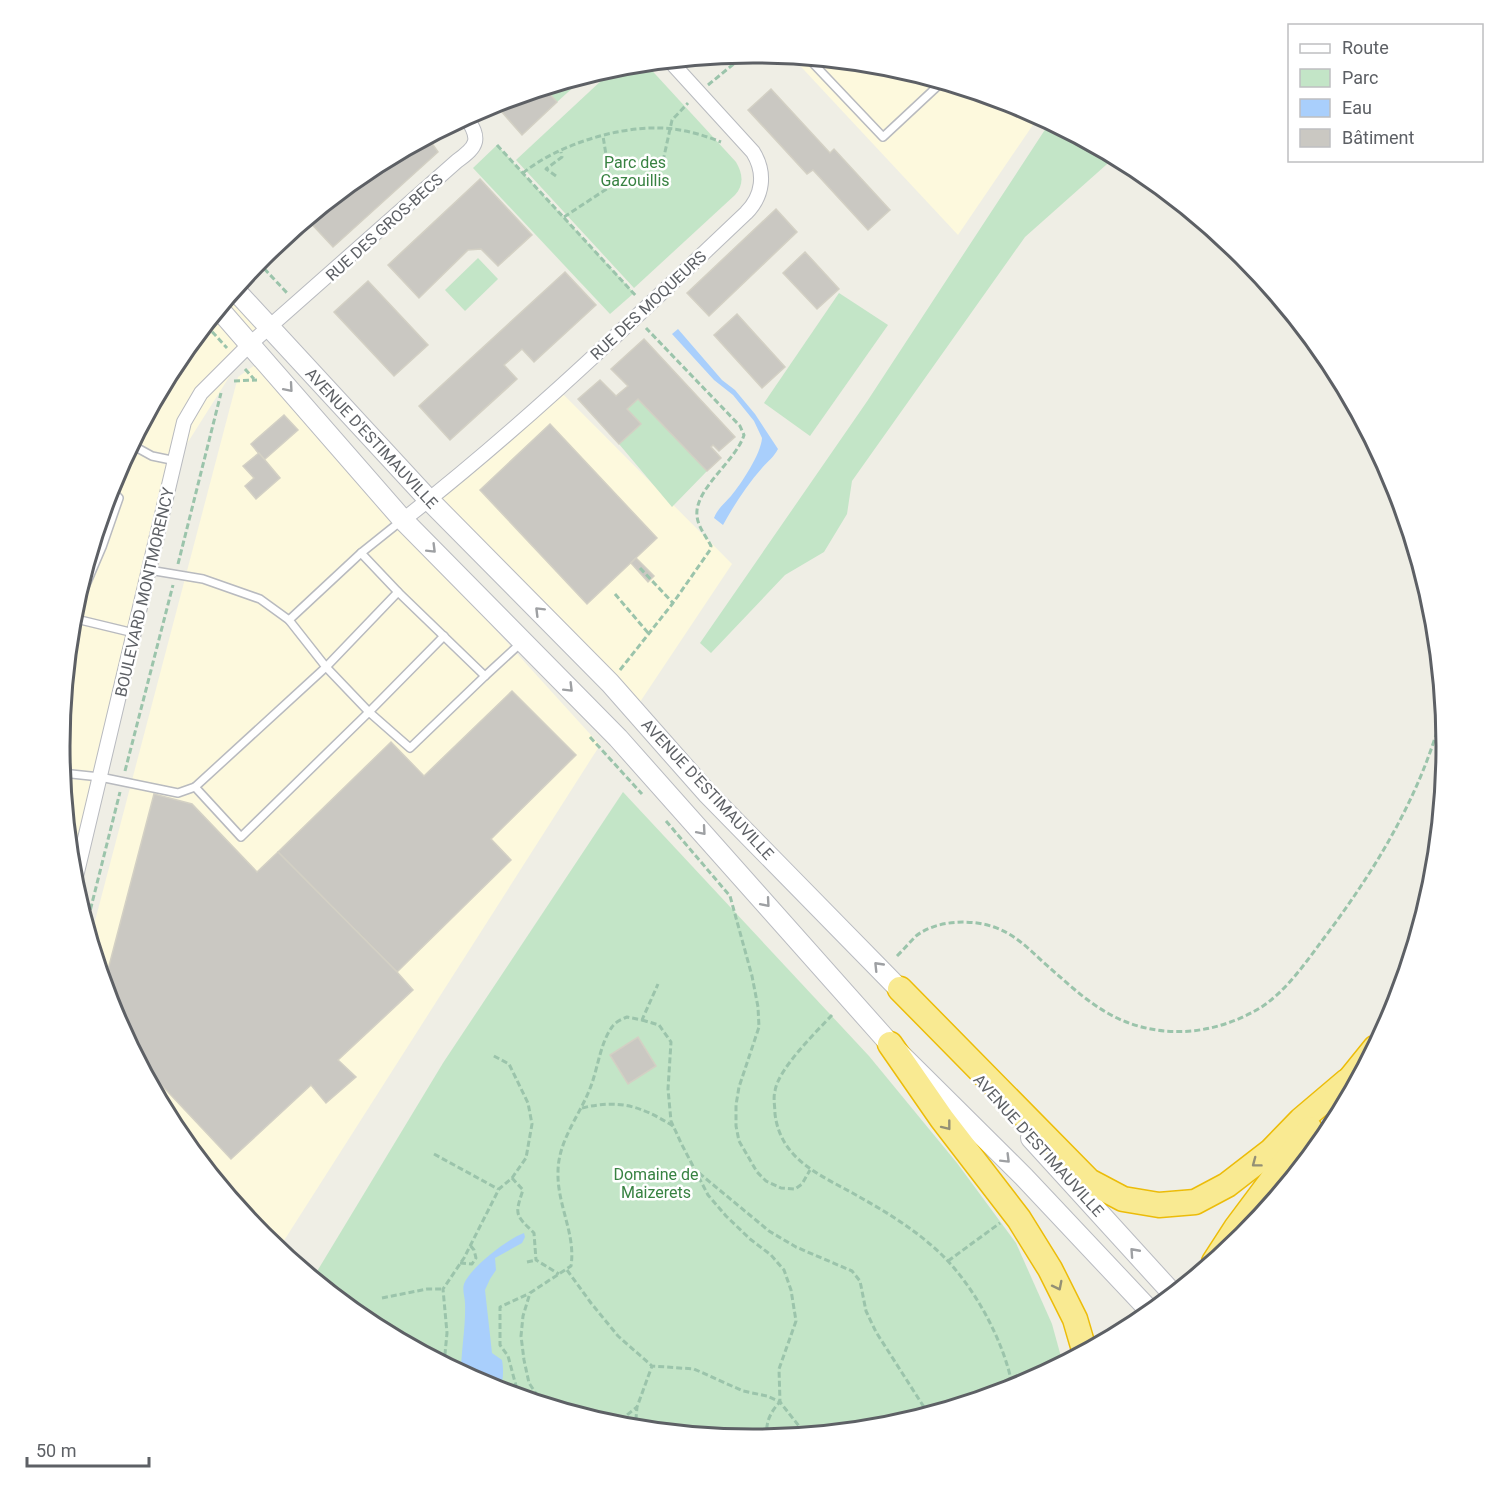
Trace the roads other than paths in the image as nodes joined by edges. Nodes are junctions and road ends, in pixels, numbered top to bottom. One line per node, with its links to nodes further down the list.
1 (816, 66): 3 (lane)
2 (676, 68): 12 (street, RUE DES MOQUEURS)
3 (936, 88)
4 (470, 125): 7 (street, RUE DES GROS-BECS)
5 (240, 296): 7 (main road, AVENUE D'ESTIMAUVILLE)
6 (224, 315): 8 (main road, AVENUE D'ESTIMAUVILLE)
7 (269, 328): 8 (street, BOULEVARD MONTMORENCY); 12 (main road, AVENUE D'ESTIMAUVILLE)
8 (250, 344): 10 (street, BOULEVARD MONTMORENCY); 13 (main road, AVENUE D'ESTIMAUVILLE, one-way to 13)
9 (138, 448): 10 (lane)
10 (176, 461): 16 (street, BOULEVARD MONTMORENCY)
11 (118, 497): 15 (lane)
12 (429, 500): 13 (street, RUE DES MOQUEURS); 30 (main road, AVENUE D'ESTIMAUVILLE, one-way to 12)
13 (403, 520): 14 (lane); 22 (main road, AVENUE D'ESTIMAUVILLE, one-way to 22)
14 (361, 553): 17 (lane); 19 (lane)
15 (95, 565)
16 (149, 570): 19 (lane); 20 (street, BOULEVARD MONTMORENCY)
17 (398, 592): 21 (lane); 23 (lane)
18 (82, 619): 20 (lane)
19 (289, 620): 23 (lane)
20 (134, 633): 27 (street, BOULEVARD MONTMORENCY)
21 (444, 636): 24 (lane); 25 (lane)
22 (522, 641): 24 (lane); 31 (main road, AVENUE D'ESTIMAUVILLE, one-way to 31)
23 (326, 667): 25 (lane); 28 (lane)
24 (485, 676): 25 (lane)
25 (369, 712): 28 (lane)
26 (71, 773): 27 (lane)
27 (100, 777): 28 (lane); 29 (street, BOULEVARD MONTMORENCY)
28 (195, 787)
29 (80, 861)
30 (900, 989): 33 (highway, one-way to 30); 35 (main road, AVENUE D'ESTIMAUVILLE, one-way to 30)
31 (890, 1044): 36 (main road, AVENUE D'ESTIMAUVILLE, one-way to 36); 37 (highway, one-way to 37)
32 (1352, 1075): 33 (highway)
33 (1347, 1081): 34 (highway)
34 (1231, 1235)
35 (1169, 1290)
36 (1146, 1306)
37 (1082, 1345)

